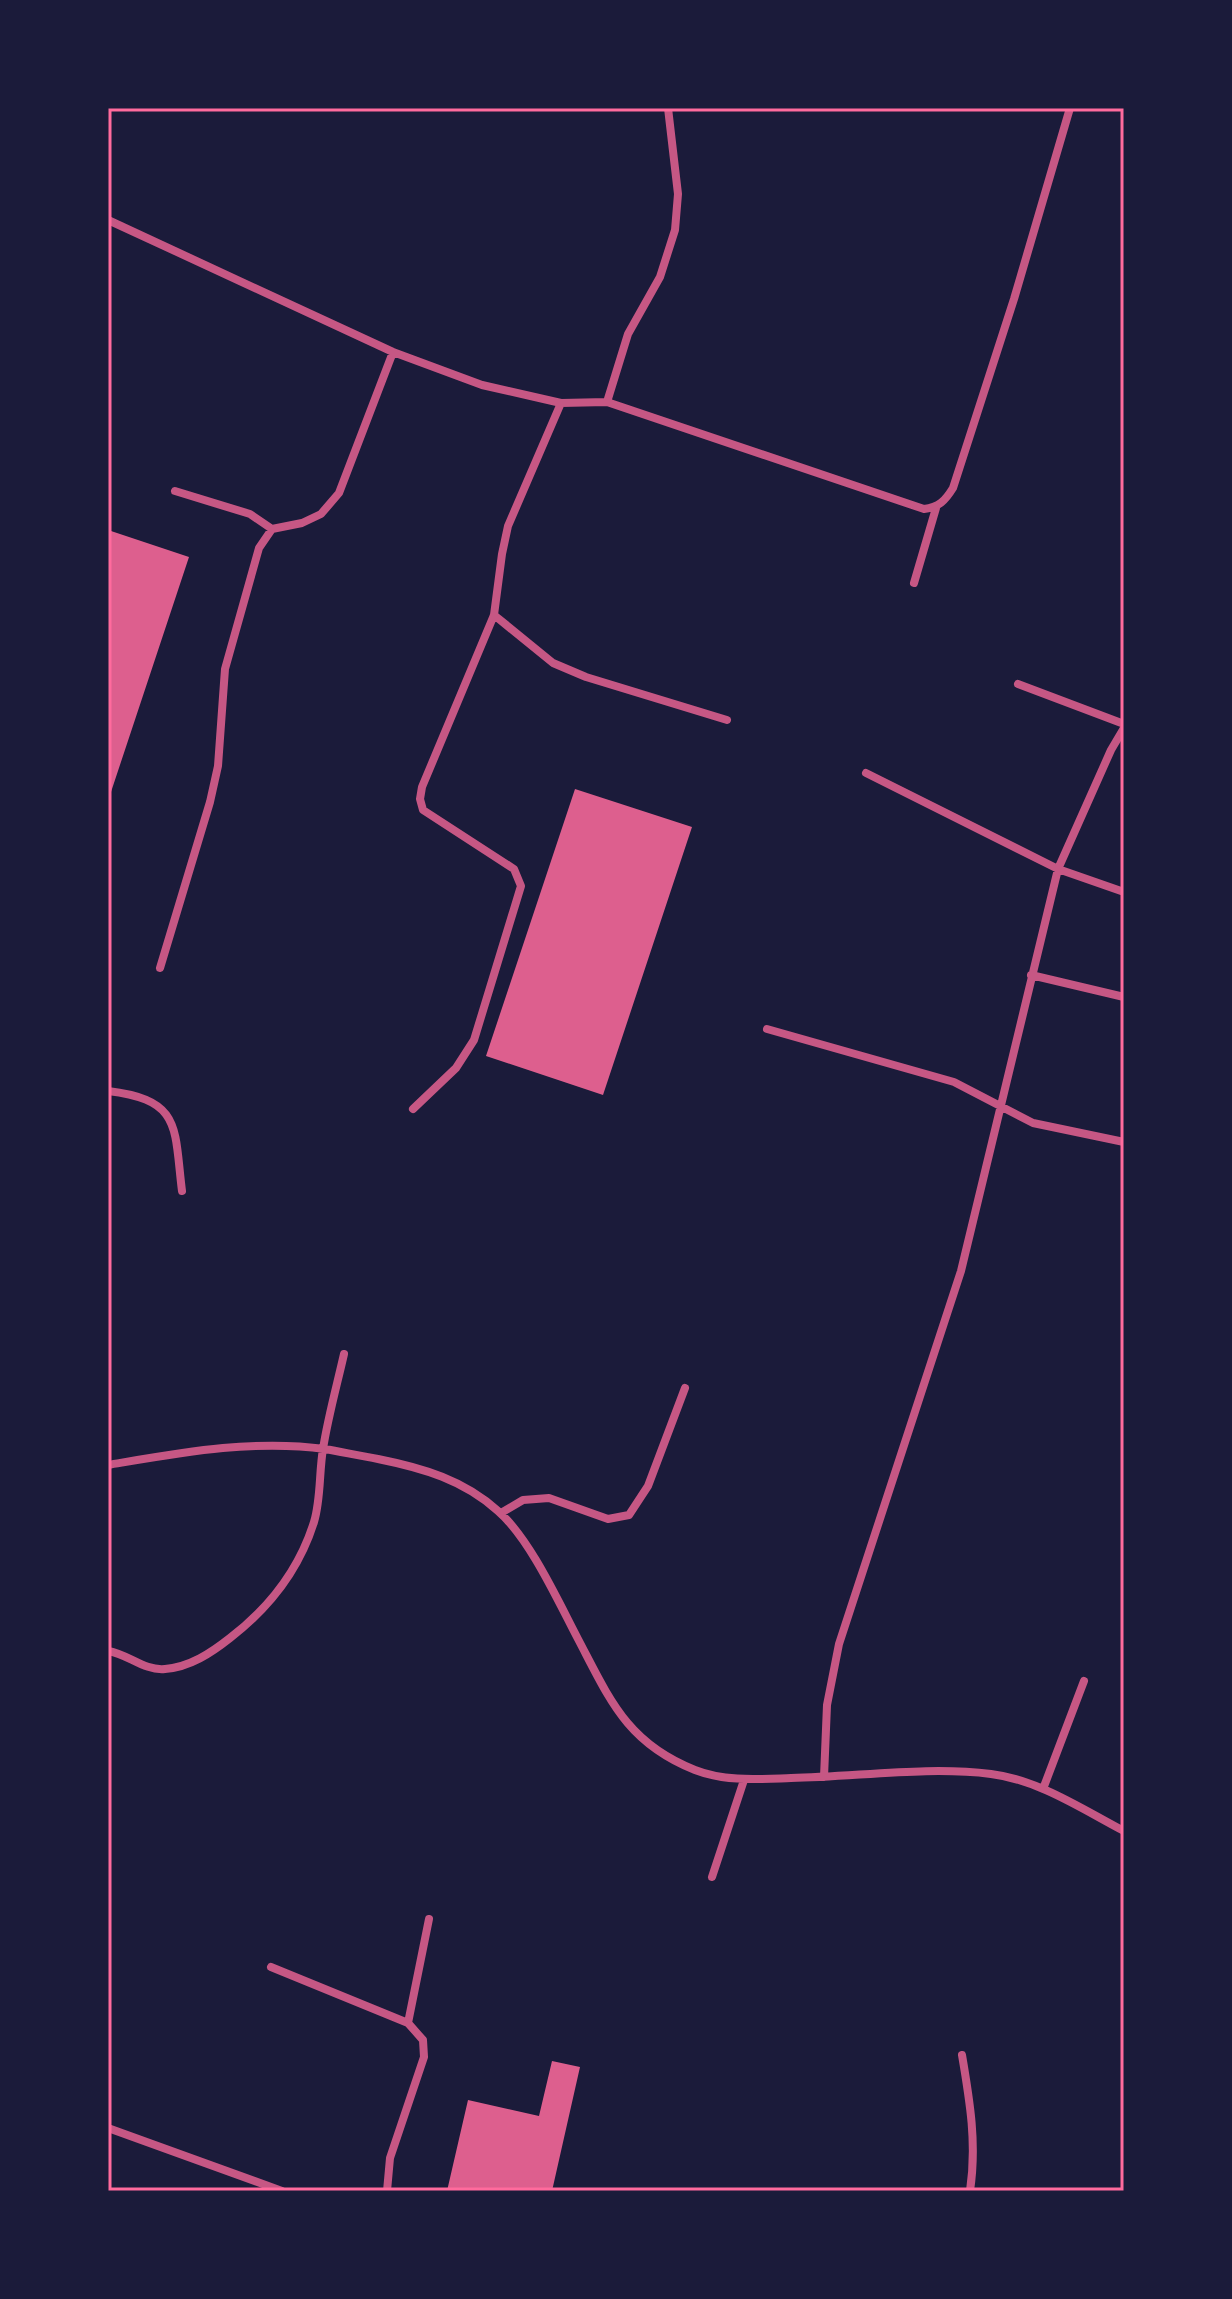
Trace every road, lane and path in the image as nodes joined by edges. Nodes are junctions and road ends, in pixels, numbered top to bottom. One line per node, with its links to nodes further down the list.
1 (668, 108): 5 (street)
2 (1070, 108): 8 (street)
3 (108, 220): 4 (street)
4 (393, 352): 6 (street); 9 (street)
5 (607, 402): 6 (street); 8 (street)
6 (561, 403): 11 (street)
7 (175, 491): 9 (street)
8 (936, 508): 10 (street)
9 (272, 529): 18 (street)
10 (914, 583)
11 (494, 615): 13 (street); 24 (street)
12 (1018, 684): 14 (street)
13 (727, 720)
14 (1124, 726): 16 (street)
15 (866, 773): 16 (street)
16 (1058, 869): 17 (street); 19 (street)
17 (1124, 892)
18 (160, 968)
19 (1031, 975): 20 (street); 23 (street)
20 (1124, 997)
21 (767, 1029): 23 (street)
22 (108, 1091): 26 (street)
23 (1000, 1106): 25 (street); 34 (street)
24 (413, 1109)
25 (1124, 1142)
26 (182, 1191)
27 (344, 1354): 29 (street)
28 (685, 1388): 31 (street)
29 (323, 1449): 30 (street); 31 (street); 32 (street)
30 (108, 1465)
31 (501, 1513): 35 (street)
32 (108, 1651)
33 (1084, 1681): 36 (street)
34 (824, 1777): 35 (street); 36 (street)
35 (744, 1780): 38 (street)
36 (1043, 1789): 37 (street)
37 (1124, 1831)
38 (712, 1877)
39 (429, 1919): 41 (street)
40 (271, 1967): 41 (street)
41 (408, 2023): 45 (street)
42 (962, 2055): 46 (street)
43 (108, 2128): 44 (street)
44 (282, 2191)
45 (387, 2191)
46 (970, 2191)

